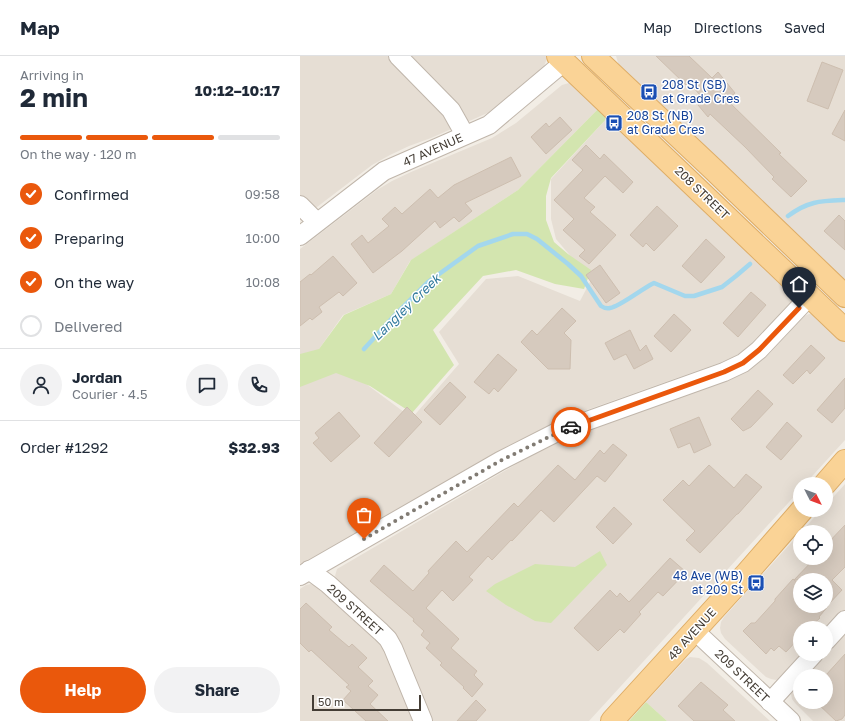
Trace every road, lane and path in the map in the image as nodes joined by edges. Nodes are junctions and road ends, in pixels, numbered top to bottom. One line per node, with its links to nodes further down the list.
1 (398, 56): 4 (street)
2 (593, 56): 5 (main road, 208 STREET)
3 (561, 59): 4 (street, 47 AVENUE); 5 (main road); 9 (main road, 208 STREET)
4 (465, 135): 7 (street, 47 AVENUE)
5 (713, 169): 10 (main road, 208 STREET)
6 (300, 205): 7 (street)
7 (317, 222): 8 (street, 47 AVENUE)
8 (300, 236)
9 (810, 296): 11 (main road, 208 STREET); 15 (street)
10 (845, 296)
11 (845, 330)
12 (845, 461): 13 (main road)
13 (831, 477)
14 (796, 517): 17 (main road, 48 AVENUE)
15 (305, 573): 21 (street, 209 STREET)
16 (845, 620): 18 (street)
17 (694, 631): 20 (street, 209 STREET); 22 (main road, 48 AVENUE)
18 (833, 633)
19 (808, 661): 20 (street)
20 (770, 702): 23 (street, 209 STREET)
21 (423, 721)
22 (612, 721)
23 (791, 721)

